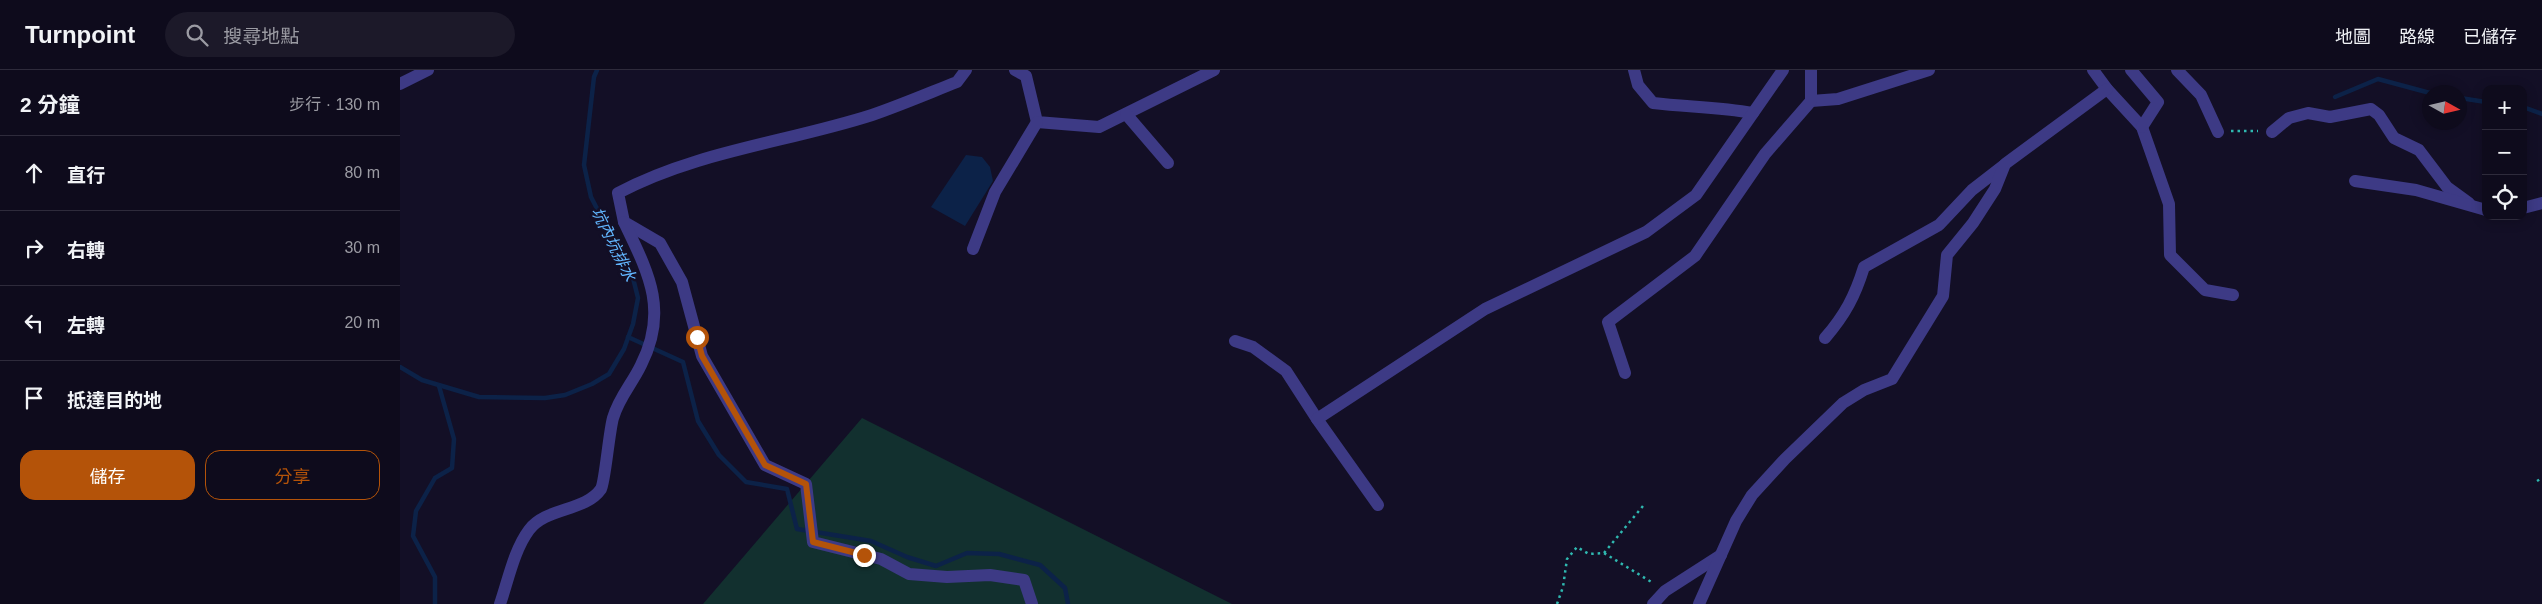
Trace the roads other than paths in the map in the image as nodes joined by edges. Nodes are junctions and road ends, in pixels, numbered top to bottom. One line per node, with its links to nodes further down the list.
1 (428, 70): 12 (lane)
2 (966, 70): 28 (lane)
3 (1015, 70): 17 (lane)
4 (1214, 70): 16 (lane)
5 (1634, 70): 15 (lane)
6 (1783, 70): 15 (lane)
7 (1811, 70): 14 (lane)
8 (1929, 70): 14 (lane)
9 (2093, 70): 13 (lane)
10 (2131, 70): 18 (lane)
11 (2177, 70): 19 (lane)
12 (400, 84)
13 (2106, 89): 18 (lane); 22 (lane)
14 (1812, 101): 33 (lane)
15 (1753, 113): 34 (lane)
16 (1126, 114): 17 (lane); 21 (lane)
17 (1038, 122): 29 (lane)
18 (2142, 128): 30 (lane)
19 (2218, 132)
20 (2272, 132): 24 (lane)
21 (1168, 163)
22 (2005, 164): 31 (lane); 36 (lane)
23 (2355, 181): 24 (lane)
24 (2469, 203): 27 (lane)
25 (2542, 203): 26 (lane)
26 (2527, 207)
27 (2482, 208)
28 (624, 222): 37 (lane); 38 (lane)
29 (973, 249)
30 (2233, 295)
31 (1825, 338)
32 (1235, 341): 34 (lane)
33 (1625, 373)
34 (1317, 419): 35 (lane)
35 (1378, 505)
36 (1721, 555): 39 (lane); 40 (lane)
37 (500, 604)
38 (1032, 604)
39 (1653, 604)
40 (1699, 604)

